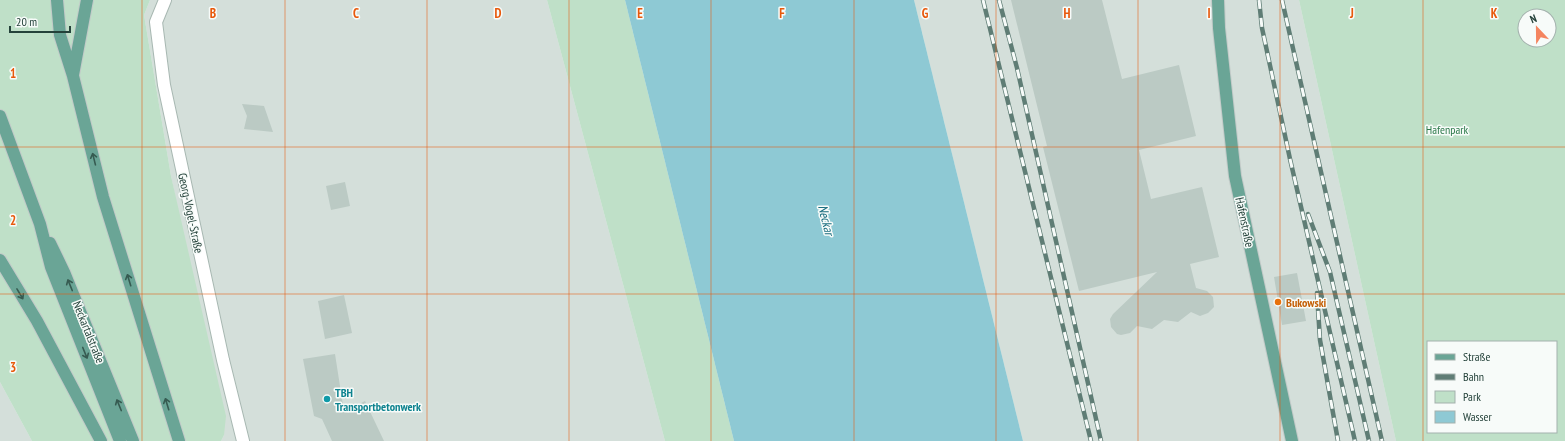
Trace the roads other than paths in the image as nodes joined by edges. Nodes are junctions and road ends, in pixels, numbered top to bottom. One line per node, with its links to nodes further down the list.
1 (57, 0): 5 (main road)
2 (87, 0): 5 (main road)
3 (165, 0): 9 (street, Georg-Vogel-Straße)
4 (1218, 0): 16 (main road, Hafenstraße)
5 (73, 76): 13 (main road, one-way to 5)
6 (0, 116): 7 (main road, Neckartalstraße)
7 (40, 224): 11 (main road, Neckartalstraße, one-way to 11); 12 (main road, Neckartalstraße, one-way to 7)
8 (0, 260): 10 (main road, one-way to 10)
9 (238, 426): 14 (street); 15 (street, Georg-Vogel-Straße)
10 (101, 441)
11 (120, 441)
12 (133, 441)
13 (179, 441)
14 (233, 441)
15 (243, 441)
16 (1292, 441)

